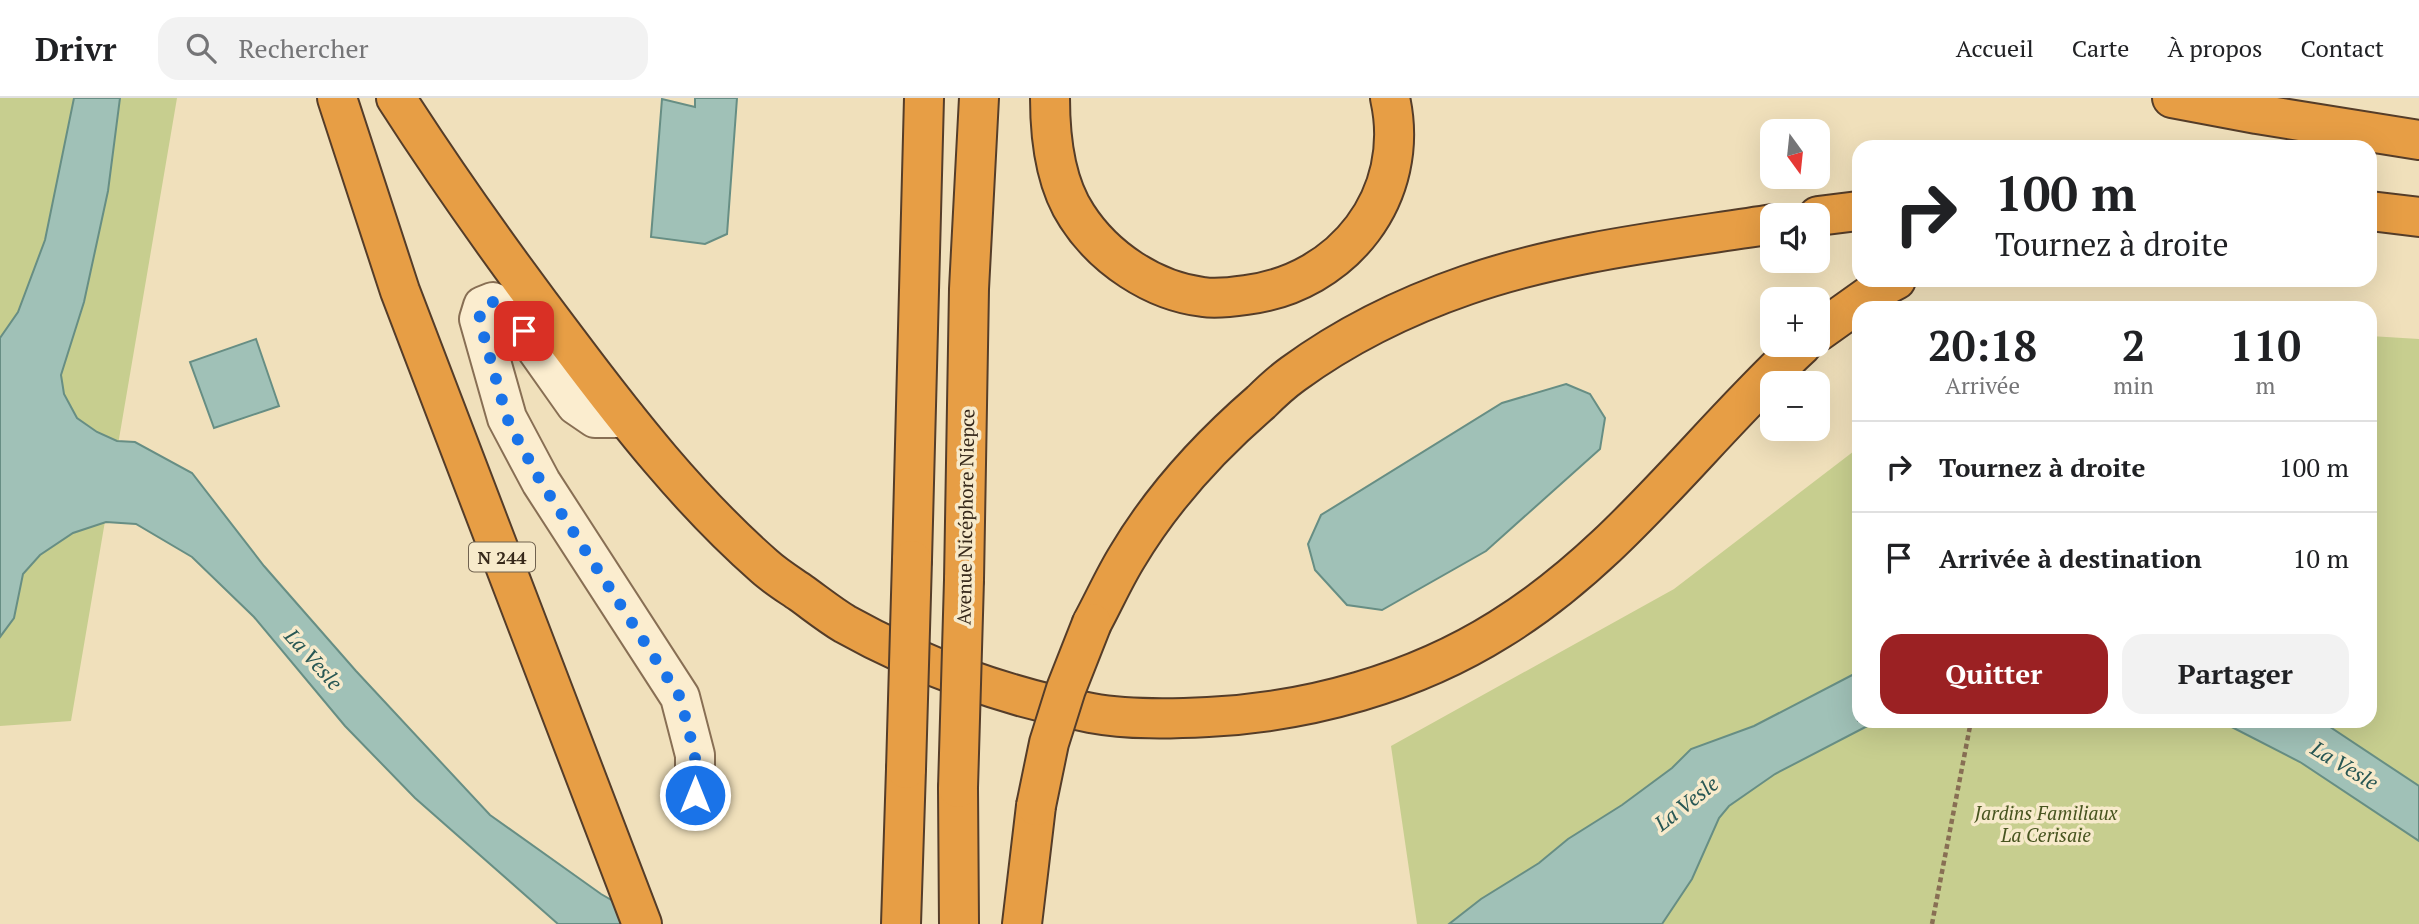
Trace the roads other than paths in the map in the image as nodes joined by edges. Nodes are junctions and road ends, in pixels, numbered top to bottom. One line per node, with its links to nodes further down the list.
1 (309, 98): 18 (highway)
2 (337, 98): 18 (highway, N 244)
3 (396, 98): 23 (highway)
4 (924, 98): 27 (highway, bridge)
5 (1050, 98): 6 (highway)
6 (1390, 98)
7 (2172, 98): 9 (highway)
8 (979, 102): 28 (highway, Avenue Nicéphore Niepce, bridge)
9 (2419, 139)
10 (1852, 212): 12 (highway)
11 (2377, 212): 13 (highway)
12 (1830, 214)
13 (2419, 217)
14 (1760, 226): 25 (highway, bridge)
15 (2377, 229): 16 (highway)
16 (2419, 230)
17 (1883, 287): 19 (highway)
18 (400, 291): 26 (highway, N 244)
19 (1862, 301)
20 (1852, 308): 21 (highway)
21 (1830, 323)
22 (1789, 357): 23 (highway)
23 (626, 418): 24 (lane)
24 (695, 795)
25 (1036, 806): 29 (highway); 30 (highway)
26 (642, 924)
27 (901, 924)
28 (959, 924)
29 (1022, 924)
30 (1033, 924)

